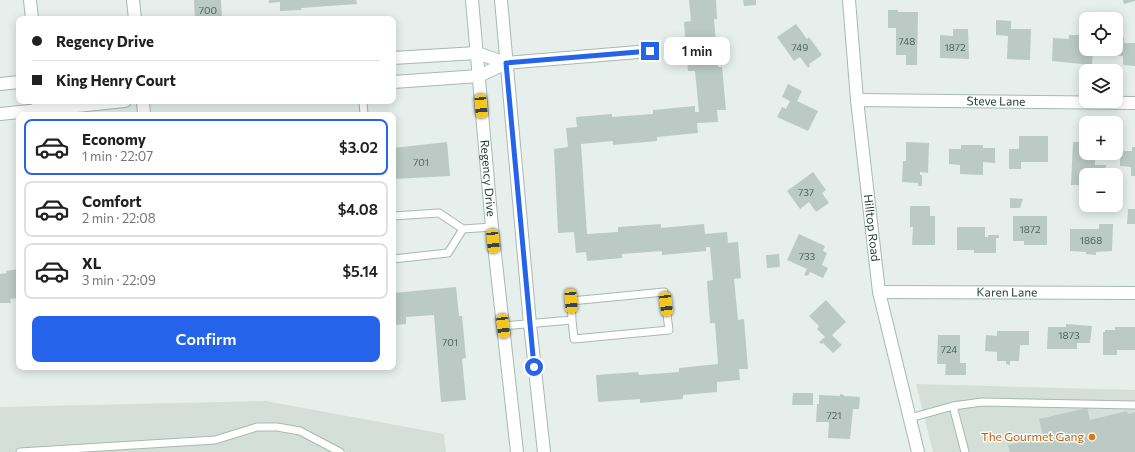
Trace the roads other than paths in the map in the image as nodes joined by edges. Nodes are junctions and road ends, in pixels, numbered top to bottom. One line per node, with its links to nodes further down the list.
1 (30, 0): 6 (street)
2 (133, 0): 7 (street)
3 (472, 0): 9 (street, Regency Drive)
4 (501, 0): 11 (street)
5 (849, 0): 16 (street, Hilltop Road)
6 (32, 16)
7 (135, 16)
8 (650, 51): 11 (street)
9 (477, 53): 10 (street); 11 (street); 12 (street, Regency Drive)
10 (396, 58)
11 (506, 63): 12 (street); 28 (street)
12 (479, 76): 14 (street); 22 (street, Regency Drive)
13 (16, 82): 15 (street)
14 (396, 82)
15 (0, 84)
16 (857, 100): 17 (street, Steve Lane); 25 (street, Hilltop Road)
17 (1135, 103)
18 (92, 104): 19 (street)
19 (39, 109): 20 (street)
20 (0, 114)
21 (396, 216): 23 (lane)
22 (492, 227): 23 (lane); 29 (street, Regency Drive)
23 (463, 229): 24 (lane)
24 (396, 259)
25 (879, 292): 26 (street, Karen Lane); 32 (street, Hilltop Road)
26 (1135, 293)
27 (572, 320): 27 (lane); 28 (lane)
28 (530, 324): 29 (lane); 36 (street)
29 (503, 326): 35 (street, Regency Drive)
30 (1135, 405): 31 (lane)
31 (953, 406): 32 (lane); 38 (lane)
32 (910, 418): 37 (street, Hilltop Road)
33 (20, 452): 34 (lane)
34 (340, 452)
35 (517, 452)
36 (544, 452)
37 (918, 452)
38 (965, 452)

